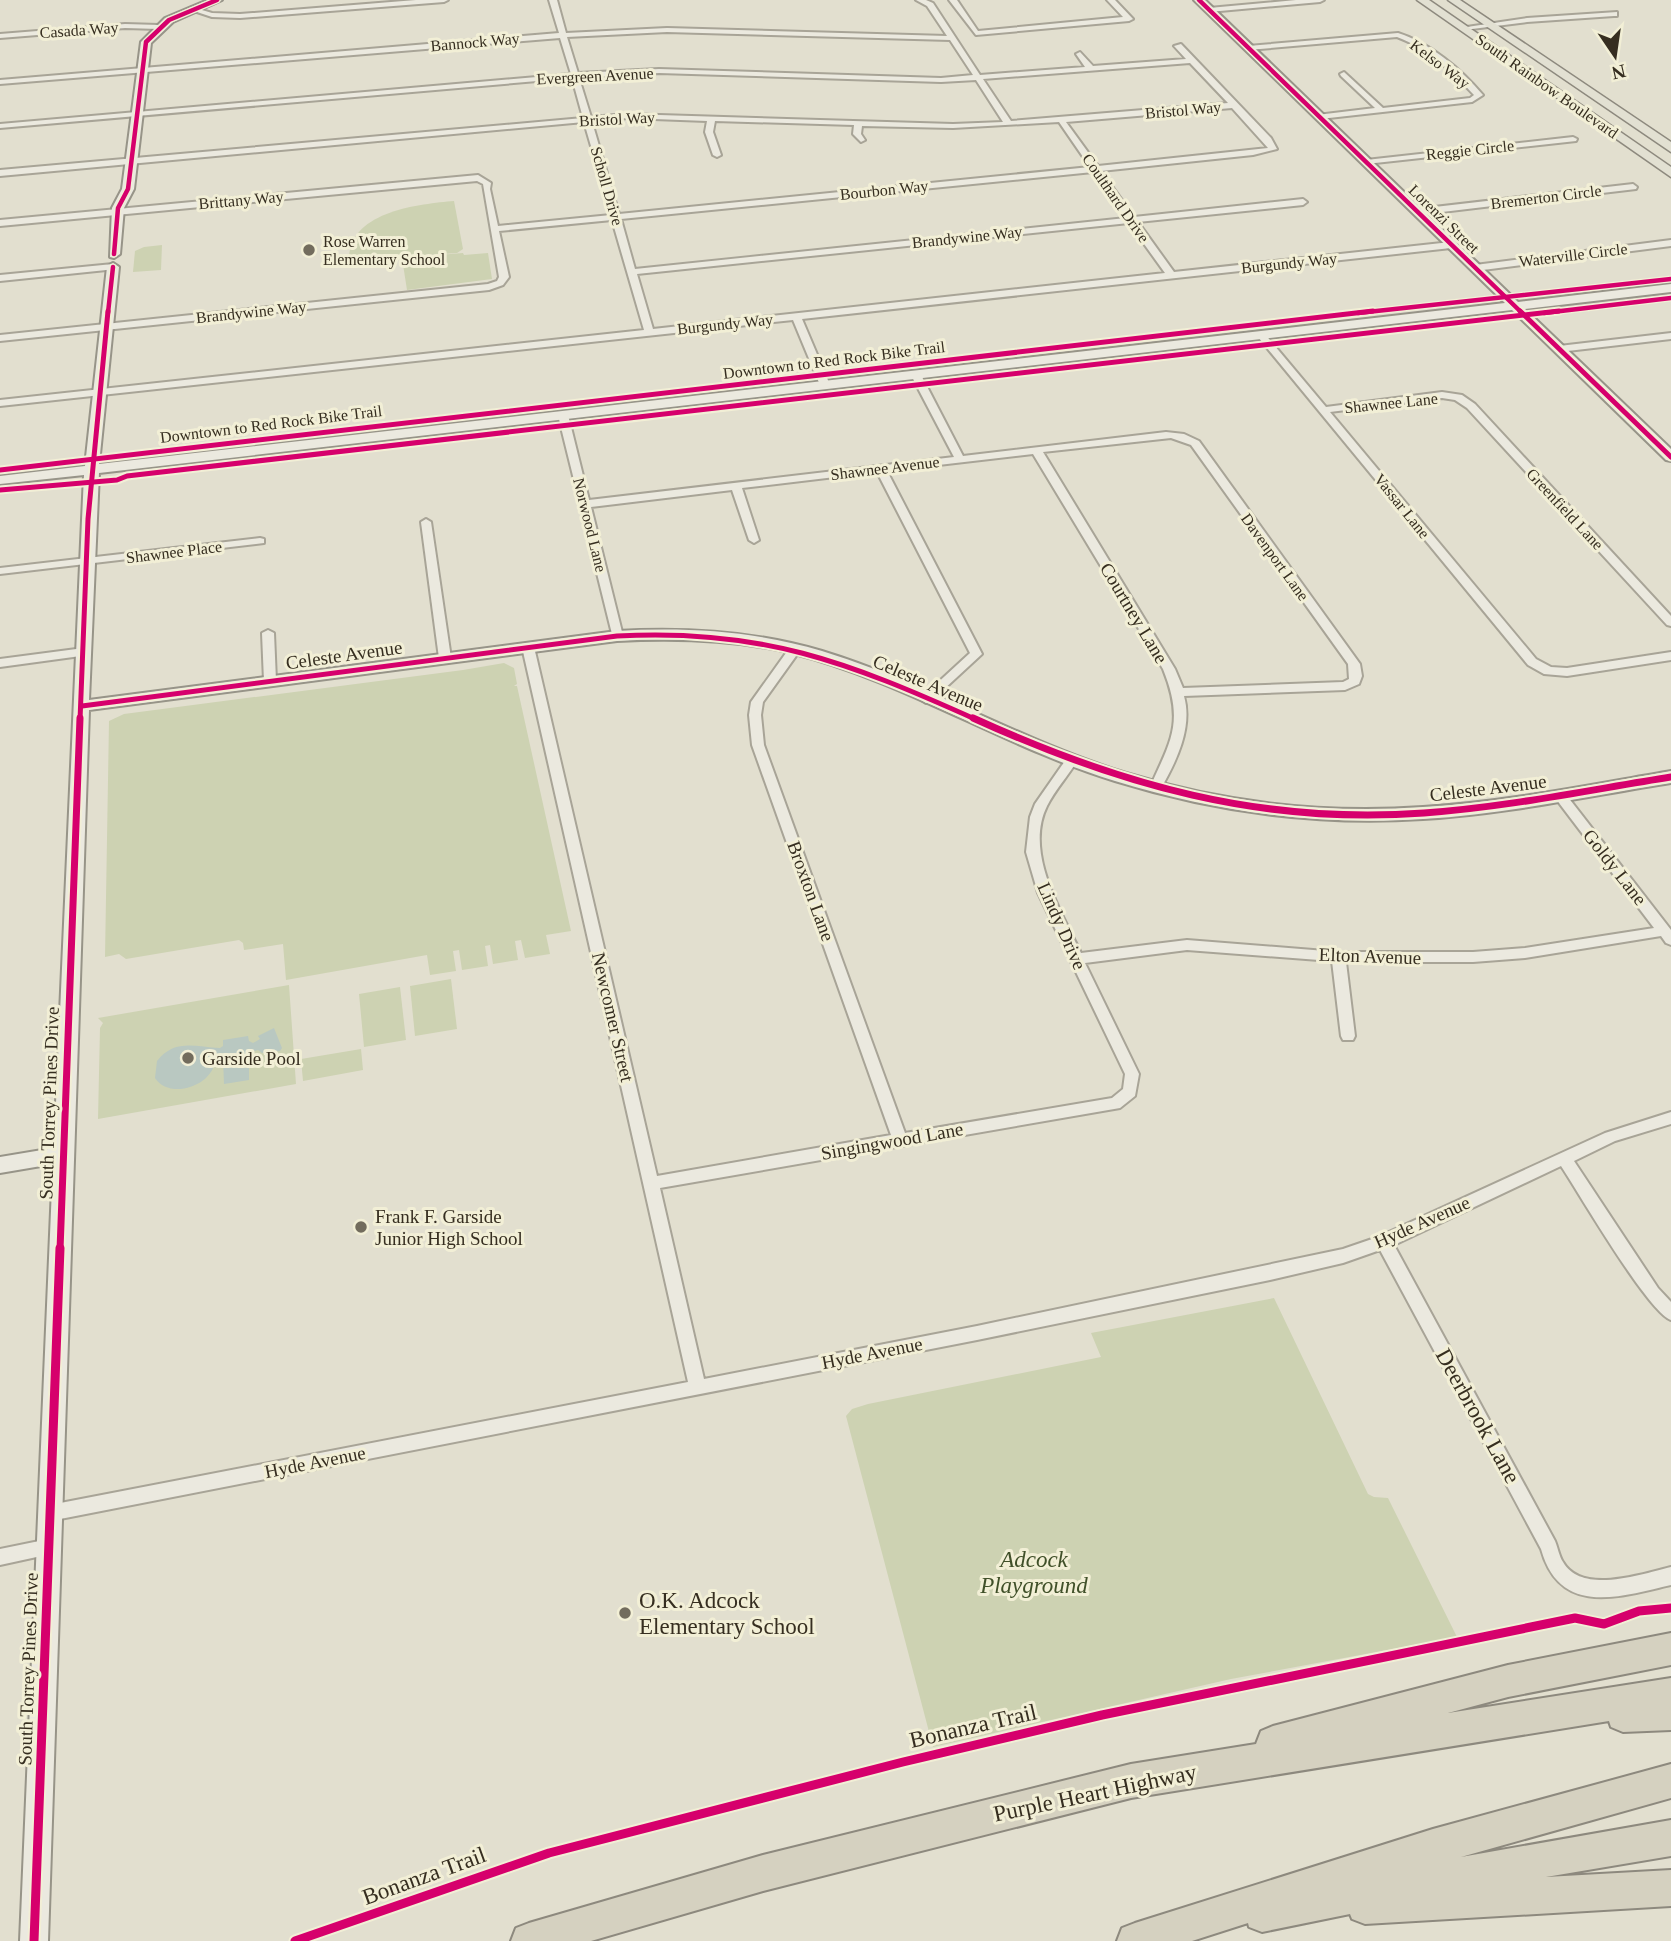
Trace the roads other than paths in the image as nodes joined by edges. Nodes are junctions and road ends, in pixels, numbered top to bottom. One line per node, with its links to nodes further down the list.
1 (217, 0): 11 (main road)
2 (444, 0): 11 (street)
3 (553, 0): 17 (street, Scholl Drive)
4 (922, 0): 19 (street)
5 (953, 0): 6 (street)
6 (1111, 0)
7 (1199, 0): 12 (main road, Lorenzi Street)
8 (1320, 0): 12 (street)
9 (1422, 0): 16 (main road, South Rainbow Boulevard)
10 (1453, 0): 15 (main road, South Rainbow Boulevard)
11 (192, 9): 14 (main road)
12 (1209, 10): 22 (main road, Lorenzi Street)
13 (1614, 14): 15 (street)
14 (159, 27): 18 (street, Casada Way); 26 (main road, South Torrey Pines Drive)
15 (1493, 27): 16 (street); 41 (main road, South Rainbow Boulevard)
16 (1467, 30): 20 (main road, South Rainbow Boulevard)
17 (563, 34): 19 (street, Bannock Way); 26 (street, Bannock Way); 28 (street, Scholl Drive)
18 (0, 36)
19 (951, 38): 29 (street)
20 (1489, 45): 41 (main road); 50 (main road, South Rainbow Boulevard)
21 (1178, 46): 24 (street)
22 (1248, 48): 32 (street, Kelso Way); 34 (main road, Lorenzi Street)
23 (1080, 54): 25 (street)
24 (1192, 61): 25 (street, Evergreen Avenue); 31 (street)
25 (1091, 69): 29 (street, Evergreen Avenue)
26 (141, 70): 30 (street, Bannock Way); 33 (main road, South Torrey Pines Drive)
27 (1344, 74): 32 (street)
28 (575, 75): 29 (street, Evergreen Avenue); 33 (street, Evergreen Avenue); 36 (street, Scholl Drive)
29 (978, 79): 39 (street)
30 (0, 82)
31 (1234, 105): 37 (street, Bristol Way); 48 (street, Bourbon Way)
32 (1381, 110): 34 (street)
33 (136, 114): 40 (street, Evergreen Avenue); 46 (main road, South Torrey Pines Drive)
34 (1320, 117): 47 (main road, Lorenzi Street)
35 (712, 118): 36 (street, Bristol Way); 38 (street, Bristol Way); 45 (street)
36 (587, 119): 46 (street, Bristol Way); 55 (street, Scholl Drive)
37 (1061, 120): 39 (street, Bristol Way); 48 (street, Coulthard Drive)
38 (858, 124): 39 (street, Bristol Way); 43 (street)
39 (1009, 124)
40 (0, 125)
41 (1654, 137): 44 (main road, South Rainbow Boulevard)
42 (1573, 139): 47 (street, Reggie Circle)
43 (861, 141)
44 (1671, 148)
45 (717, 155)
46 (131, 160): 49 (street, Bristol Way); 53 (main road, South Torrey Pines Drive)
47 (1366, 162): 54 (main road, Lorenzi Street)
48 (1096, 169): 55 (street, Bourbon Way); 56 (street, Coulthard Drive)
49 (0, 173)
50 (1671, 173)
51 (1633, 187): 54 (street, Bremerton Circle)
52 (1303, 202): 56 (street, Brandywine Way)
53 (117, 212): 57 (street, Brittany Way); 58 (street, Brittany Way); 61 (main road, South Torrey Pines Drive)
54 (1417, 212): 60 (main road, Lorenzi Street)
55 (616, 217): 58 (street, Bourbon Way); 63 (street, Scholl Drive)
56 (1132, 220): 63 (street, Brandywine Way); 64 (street, Coulthard Drive)
57 (0, 223)
58 (494, 229): 69 (street, Brandywine Way)
59 (1671, 243): 62 (street, Waterville Circle)
60 (1451, 245): 62 (main road, Lorenzi Street); 64 (street, Burgundy Way)
61 (113, 261): 65 (street); 69 (main road, South Torrey Pines Drive)
62 (1475, 268): 67 (main road, Lorenzi Street)
63 (632, 272): 70 (street, Scholl Drive)
64 (1171, 275): 68 (street, Burgundy Way)
65 (0, 278)
66 (1671, 288): 67 (main road)
67 (1515, 306): 71 (main road); 74 (main road, Lorenzi Street)
68 (796, 316): 70 (street, Burgundy Way); 76 (street)
69 (106, 327): 73 (street, Brandywine Way); 77 (main road, South Torrey Pines Drive)
70 (649, 332): 77 (street, Burgundy Way)
71 (1261, 335): 75 (main road); 80 (street, Vassar Lane)
72 (1671, 336): 74 (street)
73 (0, 338)
74 (1559, 349): 84 (main road, Lorenzi Street)
75 (916, 375): 76 (main road); 85 (street)
76 (825, 385): 81 (main road)
77 (98, 392): 79 (street, Burgundy Way); 86 (main road, South Torrey Pines Drive)
78 (1458, 397): 80 (street, Shawnee Lane); 96 (street, Greenfield Lane)
79 (0, 402)
80 (1325, 410): 102 (street, Vassar Lane)
81 (563, 415): 86 (main road); 90 (street, Norwood Lane)
82 (1184, 436): 83 (street, Shawnee Avenue); 106 (street, Davenport Lane)
83 (1036, 450): 85 (street, Shawnee Avenue); 106 (street, Courtney Lane)
84 (1671, 457)
85 (960, 459): 87 (street, Shawnee Avenue)
86 (91, 469): 88 (main road); 94 (main road, South Torrey Pines Drive)
87 (881, 469): 89 (street, Shawnee Avenue); 107 (street)
88 (0, 480)
89 (736, 486): 90 (street, Shawnee Avenue); 92 (street)
90 (586, 505): 98 (street, Norwood Lane)
91 (426, 522): 103 (street)
92 (754, 540)
93 (260, 541): 94 (street, Shawnee Place)
94 (87, 561): 95 (street); 101 (main road, South Torrey Pines Drive)
95 (0, 571)
96 (1671, 623)
97 (268, 633): 105 (street)
98 (617, 636): 99 (main road, Celeste Avenue); 100 (main road, Celeste Avenue)
99 (528, 647): 103 (main road, Celeste Avenue); 123 (street, Newcomer Street)
100 (795, 649): 107 (main road, Celeste Avenue); 119 (street, Broxton Lane)
101 (84, 652): 104 (street); 108 (main road, South Torrey Pines Drive)
102 (1671, 656)
103 (444, 658): 105 (main road, Celeste Avenue)
104 (0, 663)
105 (270, 681): 108 (main road, Celeste Avenue)
106 (1179, 692): 111 (street, Courtney Lane)
107 (926, 699): 109 (main road, Celeste Avenue)
108 (82, 706): 120 (main road, South Torrey Pines Drive)
109 (1071, 761): 111 (main road, Celeste Avenue); 115 (street, Lindy Drive)
110 (1671, 777): 112 (main road, Celeste Avenue)
111 (1156, 787): 112 (main road, Celeste Avenue)
112 (1559, 795): 113 (street, Goldy Lane)
113 (1667, 935): 114 (street, Elton Avenue)
114 (1338, 957): 115 (street, Elton Avenue); 116 (street)
115 (1075, 959): 117 (street, Lindy Drive)
116 (1348, 1036)
117 (1130, 1092): 119 (street, Singingwood Lane)
118 (1671, 1118): 121 (street, Hyde Avenue)
119 (900, 1139): 123 (street, Singingwood Lane)
120 (64, 1154): 122 (main road); 127 (main road, South Torrey Pines Drive)
121 (1564, 1158): 124 (street, Hyde Avenue); 125 (street)
122 (0, 1165)
123 (651, 1183): 126 (street, Newcomer Street)
124 (1384, 1242): 126 (street, Hyde Avenue); 130 (street, Deerbrook Lane)
125 (1671, 1313)
126 (698, 1387): 127 (street, Hyde Avenue)
127 (50, 1513): 128 (main road, South Torrey Pines Drive)
128 (49, 1547): 129 (street); 140 (main road, South Torrey Pines Drive)
129 (0, 1557)
130 (1671, 1576)
131 (1671, 1649): 136 (highway)
132 (1671, 1694): 134 (highway, Purple Heart Highway)
133 (1671, 1713): 134 (highway)
134 (1472, 1727): 136 (highway, Purple Heart Highway)
135 (1671, 1780): 142 (highway)
136 (1131, 1782): 141 (highway, Purple Heart Highway)
137 (1671, 1838): 139 (highway)
138 (1671, 1888): 139 (highway)
139 (1281, 1910): 143 (highway)
140 (34, 1941)
141 (529, 1941)
142 (1135, 1941)
143 (1140, 1941)

